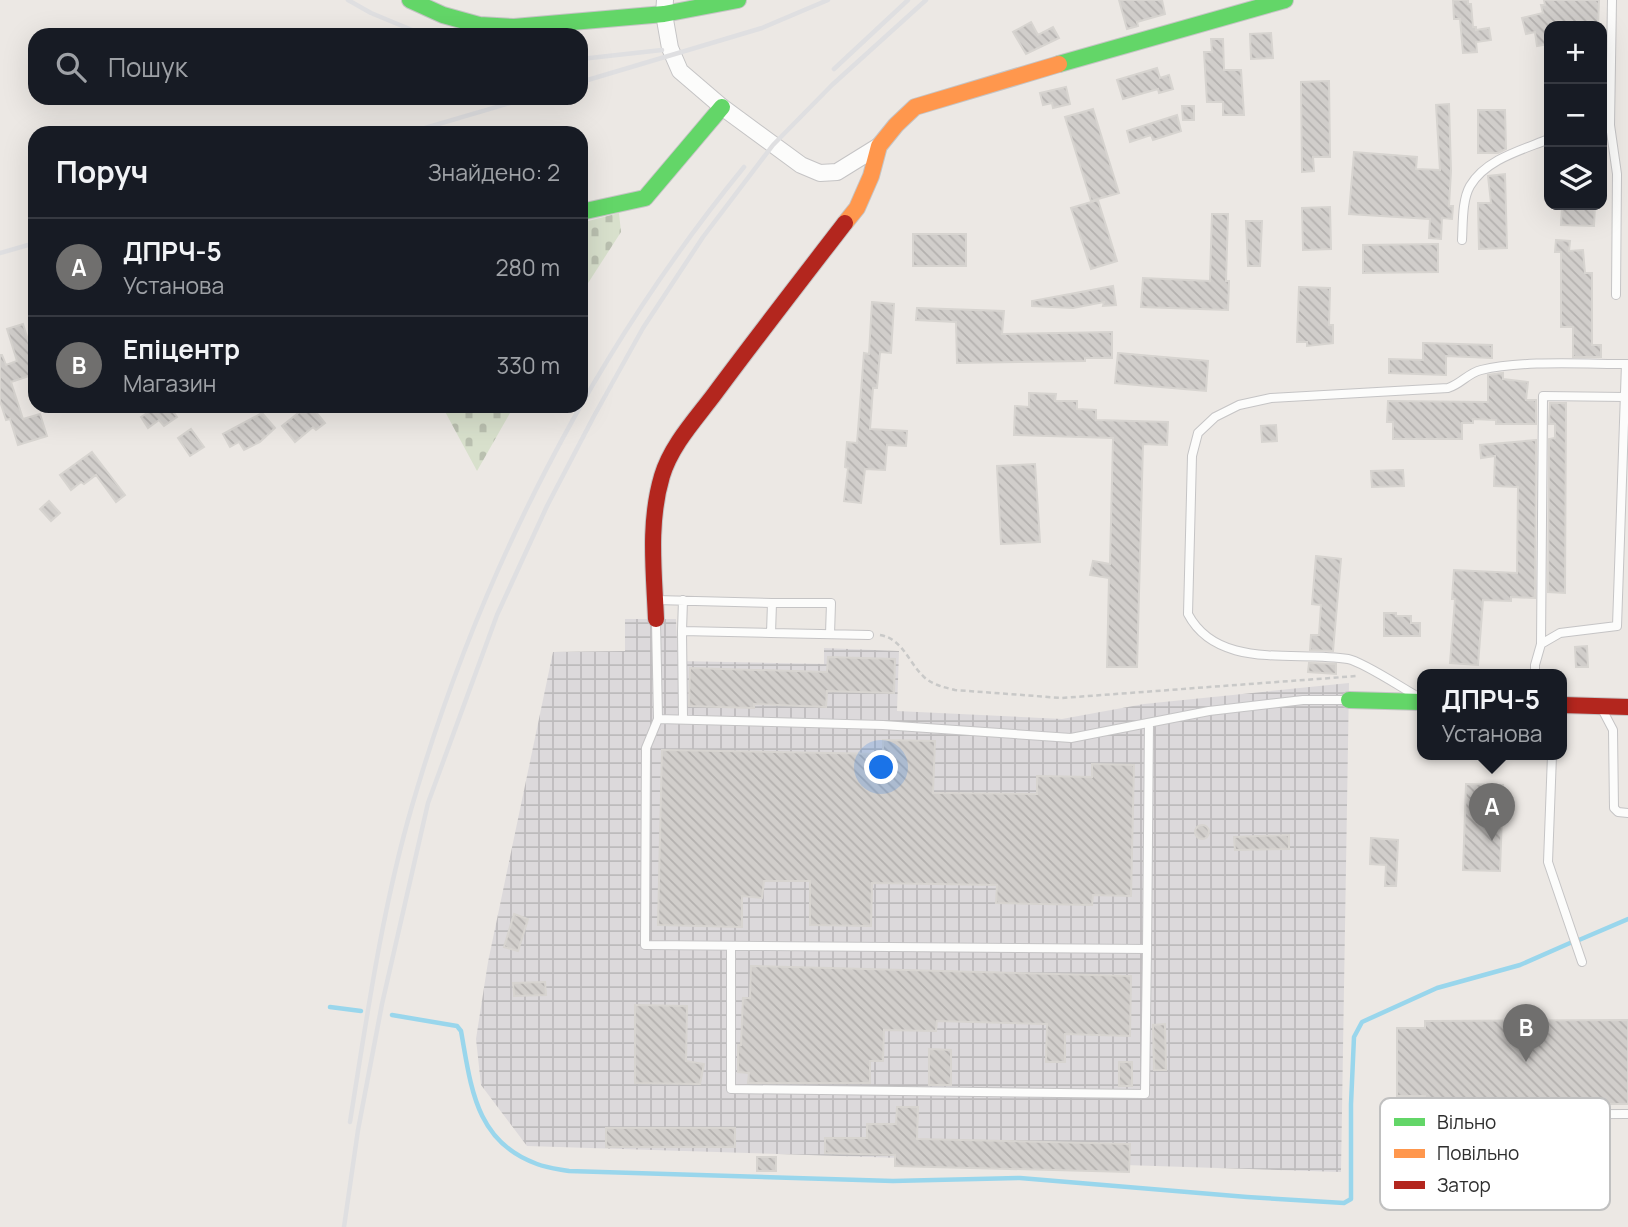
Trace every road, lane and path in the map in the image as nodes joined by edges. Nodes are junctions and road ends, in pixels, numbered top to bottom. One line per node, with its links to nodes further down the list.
1 (410, 0): 5 (street)
2 (738, 0): 5 (street)
3 (1285, 0): 10 (street)
4 (1612, 0): 6 (lane)
5 (664, 7): 7 (street)
6 (1607, 105)
7 (722, 107): 10 (street); 11 (street)
8 (1607, 130): 13 (lane)
9 (1544, 141): 12 (lane)
10 (879, 146): 16 (street)
11 (588, 210)
12 (1462, 240)
13 (1616, 295)
14 (1627, 364): 15 (lane); 26 (lane)
15 (1625, 397): 24 (lane); 24 (lane)
16 (655, 600): 17 (lane); 19 (street)
17 (683, 600): 18 (lane); 20 (lane)
18 (772, 603): 21 (lane); 22 (lane)
19 (656, 619): 33 (lane)
20 (682, 631): 21 (lane); 34 (lane)
21 (771, 633): 22 (lane)
22 (830, 634): 23 (lane)
23 (869, 635): 26 (path)
24 (1541, 644): 25 (lane)
25 (1535, 669)
26 (1382, 677): 27 (lane)
27 (1417, 698)
28 (1349, 700): 29 (street); 35 (lane)
29 (1417, 701)
30 (1567, 705): 31 (street)
31 (1595, 706): 32 (street); 36 (lane)
32 (1625, 714): 36 (lane)
33 (658, 719): 34 (lane); 39 (lane)
34 (683, 719): 35 (lane)
35 (1149, 723): 40 (lane)
36 (1614, 730): 38 (lane)
37 (1552, 760): 41 (lane)
38 (1628, 813)
39 (731, 946): 40 (lane); 40 (lane)
40 (1147, 949)
41 (1582, 962)
42 (1610, 1114): 43 (lane)
43 (1628, 1114)

